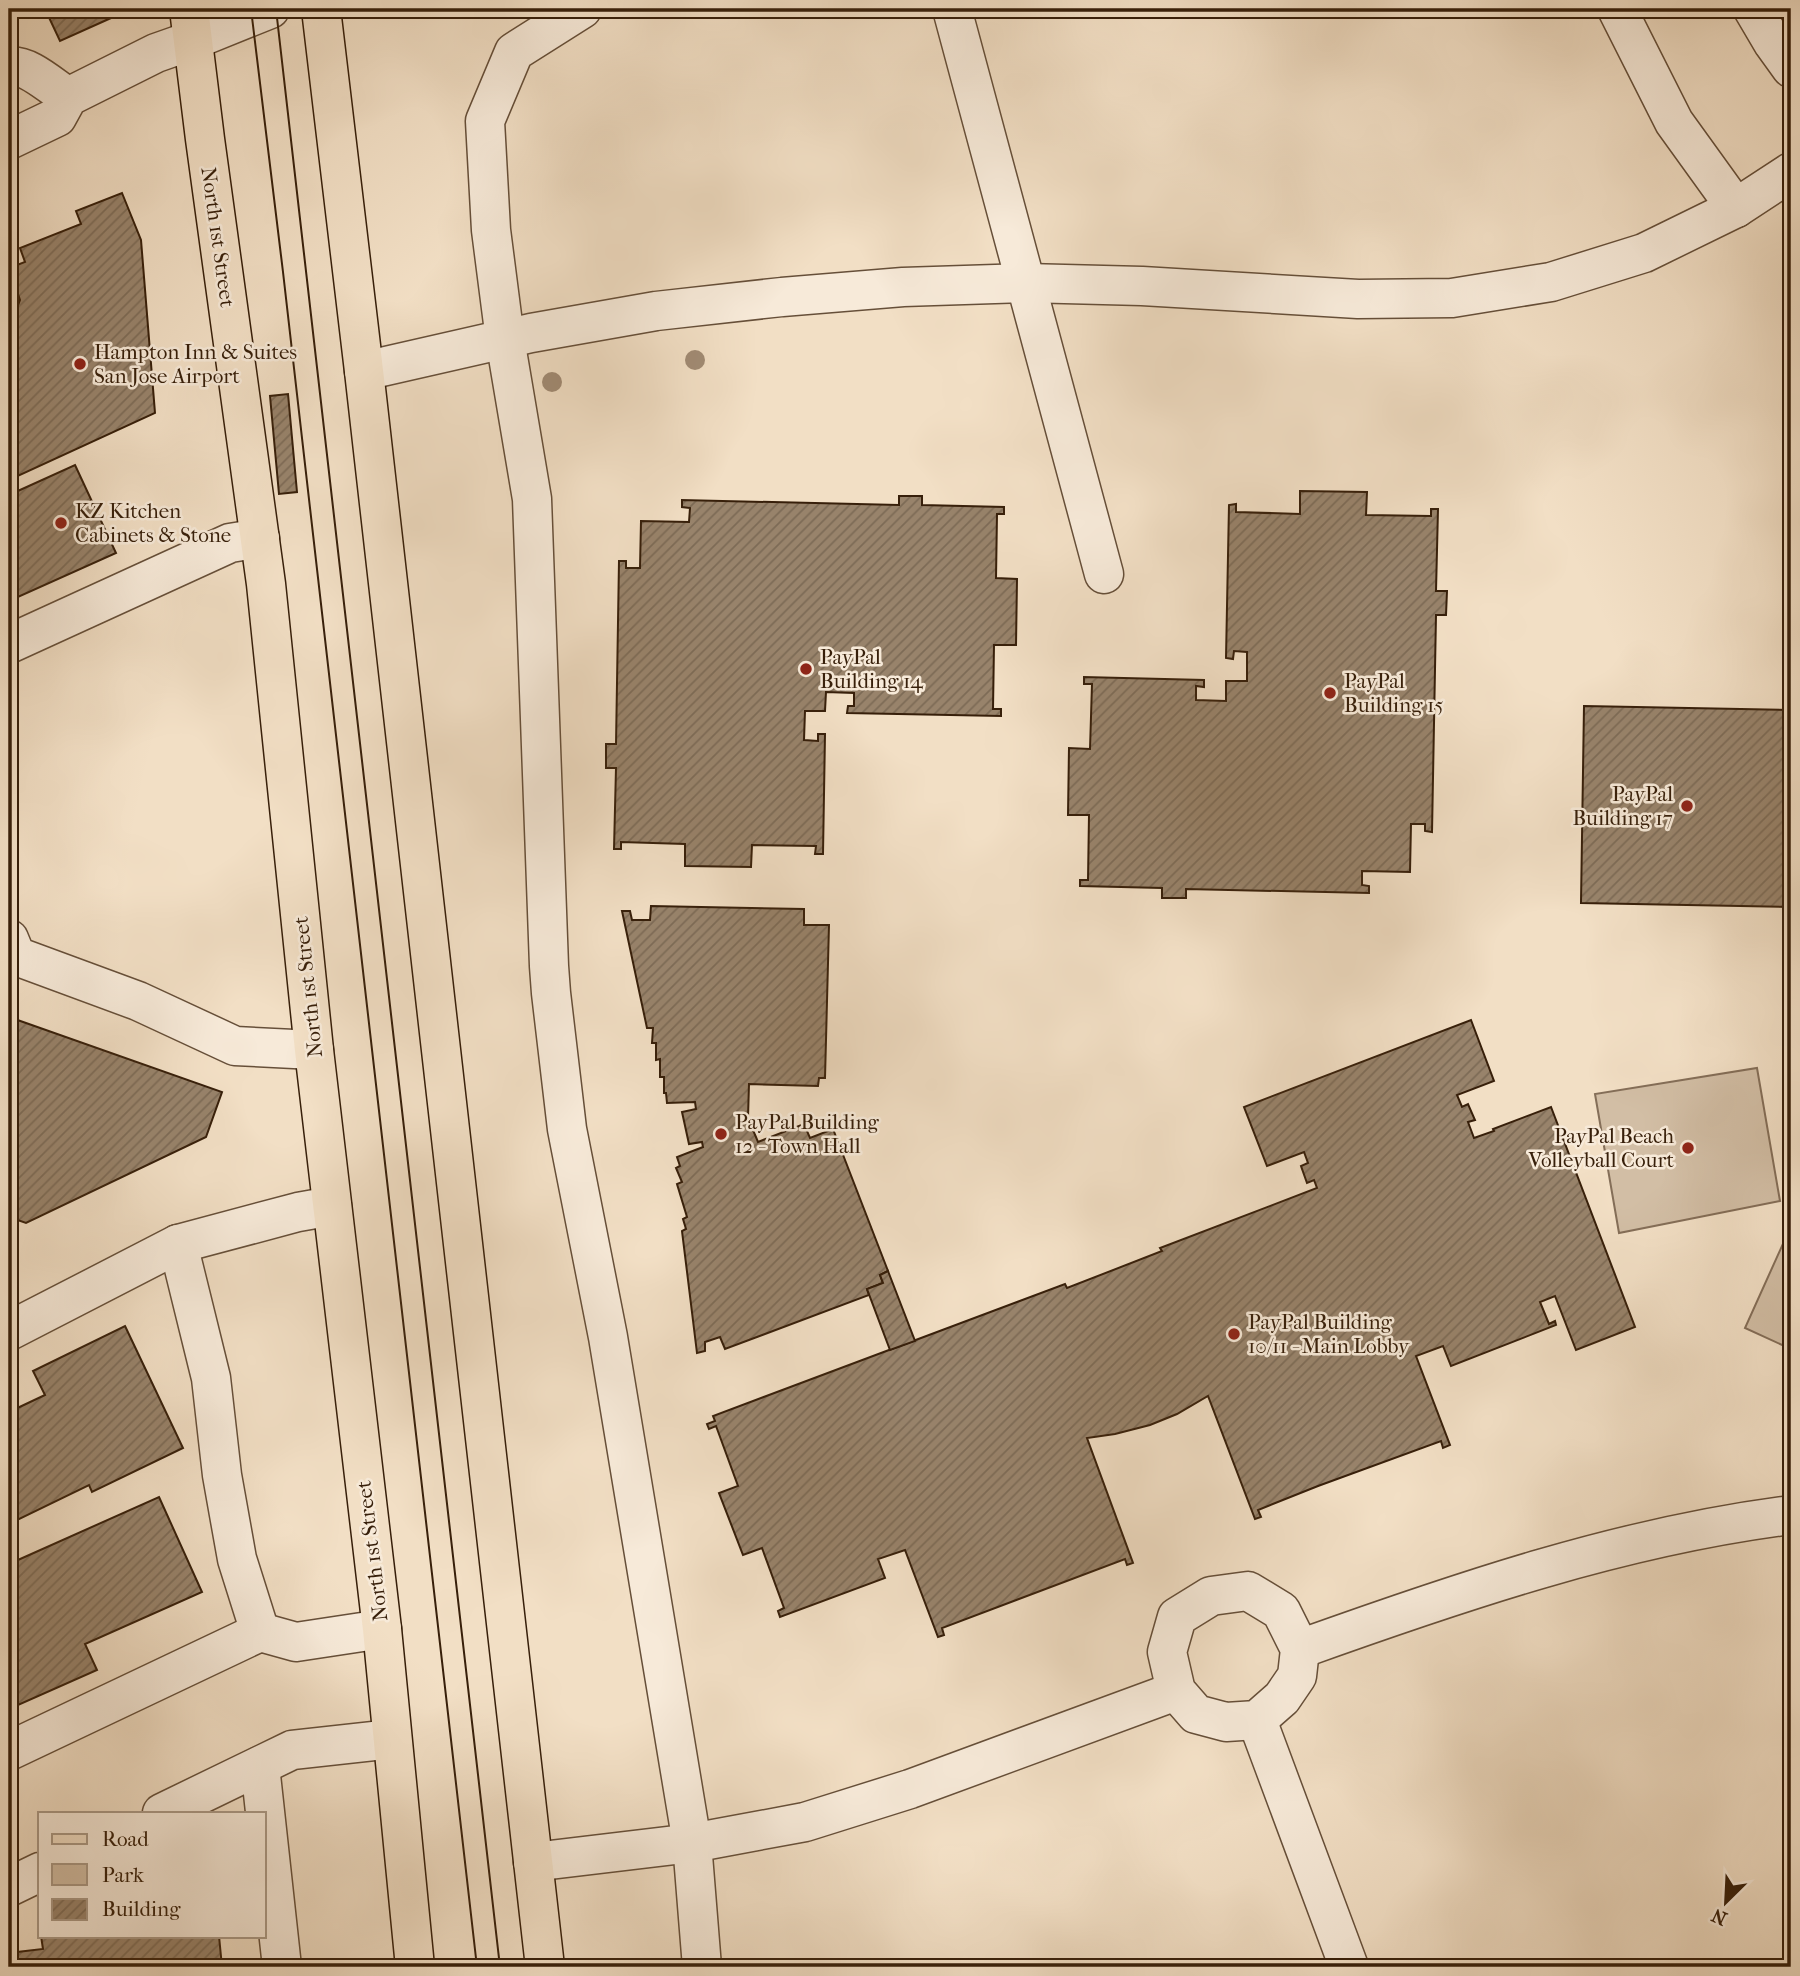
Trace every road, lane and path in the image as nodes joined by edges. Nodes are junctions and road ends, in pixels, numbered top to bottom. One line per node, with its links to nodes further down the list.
1 (270, 9): 7 (street)
2 (321, 9): 16 (main road)
3 (582, 9): 15 (street)
4 (952, 9): 14 (street)
5 (1617, 9): 13 (street)
6 (1753, 9): 9 (street)
7 (191, 24): 10 (street); 17 (main road, North 1st Street)
8 (9, 67): 10 (street)
9 (1791, 68)
10 (68, 97): 11 (street)
11 (9, 140)
12 (1791, 172): 13 (street)
13 (1736, 208): 14 (street)
14 (1026, 284): 15 (street); 18 (street)
15 (505, 339): 16 (street); 37 (street)
16 (364, 371): 38 (main road)
17 (260, 538): 19 (street); 21 (main road, North 1st Street)
18 (1104, 574)
19 (9, 644)
20 (9, 939): 21 (street)
21 (314, 1049): 22 (main road, North 1st Street)
22 (332, 1206): 23 (street); 26 (main road, North 1st Street)
23 (178, 1244): 24 (street); 27 (street)
24 (9, 1331)
25 (1791, 1515): 28 (street)
26 (382, 1629): 27 (street); 31 (main road, North 1st Street)
27 (260, 1632): 32 (street)
28 (1300, 1649): 29 (street); 30 (street)
29 (1176, 1691): 30 (street); 37 (street)
30 (1257, 1720): 45 (street)
31 (392, 1740): 33 (street); 42 (main road, North 1st Street)
32 (9, 1751)
33 (260, 1766): 34 (street); 35 (street)
34 (164, 1812)
35 (265, 1812)
36 (266, 1821): 41 (street)
37 (692, 1843): 38 (street); 44 (street)
38 (533, 1862): 43 (main road)
39 (38, 1873): 40 (street)
40 (9, 1887)
41 (282, 1967)
42 (415, 1967)
43 (545, 1967)
44 (702, 1967)
45 (1349, 1967)

